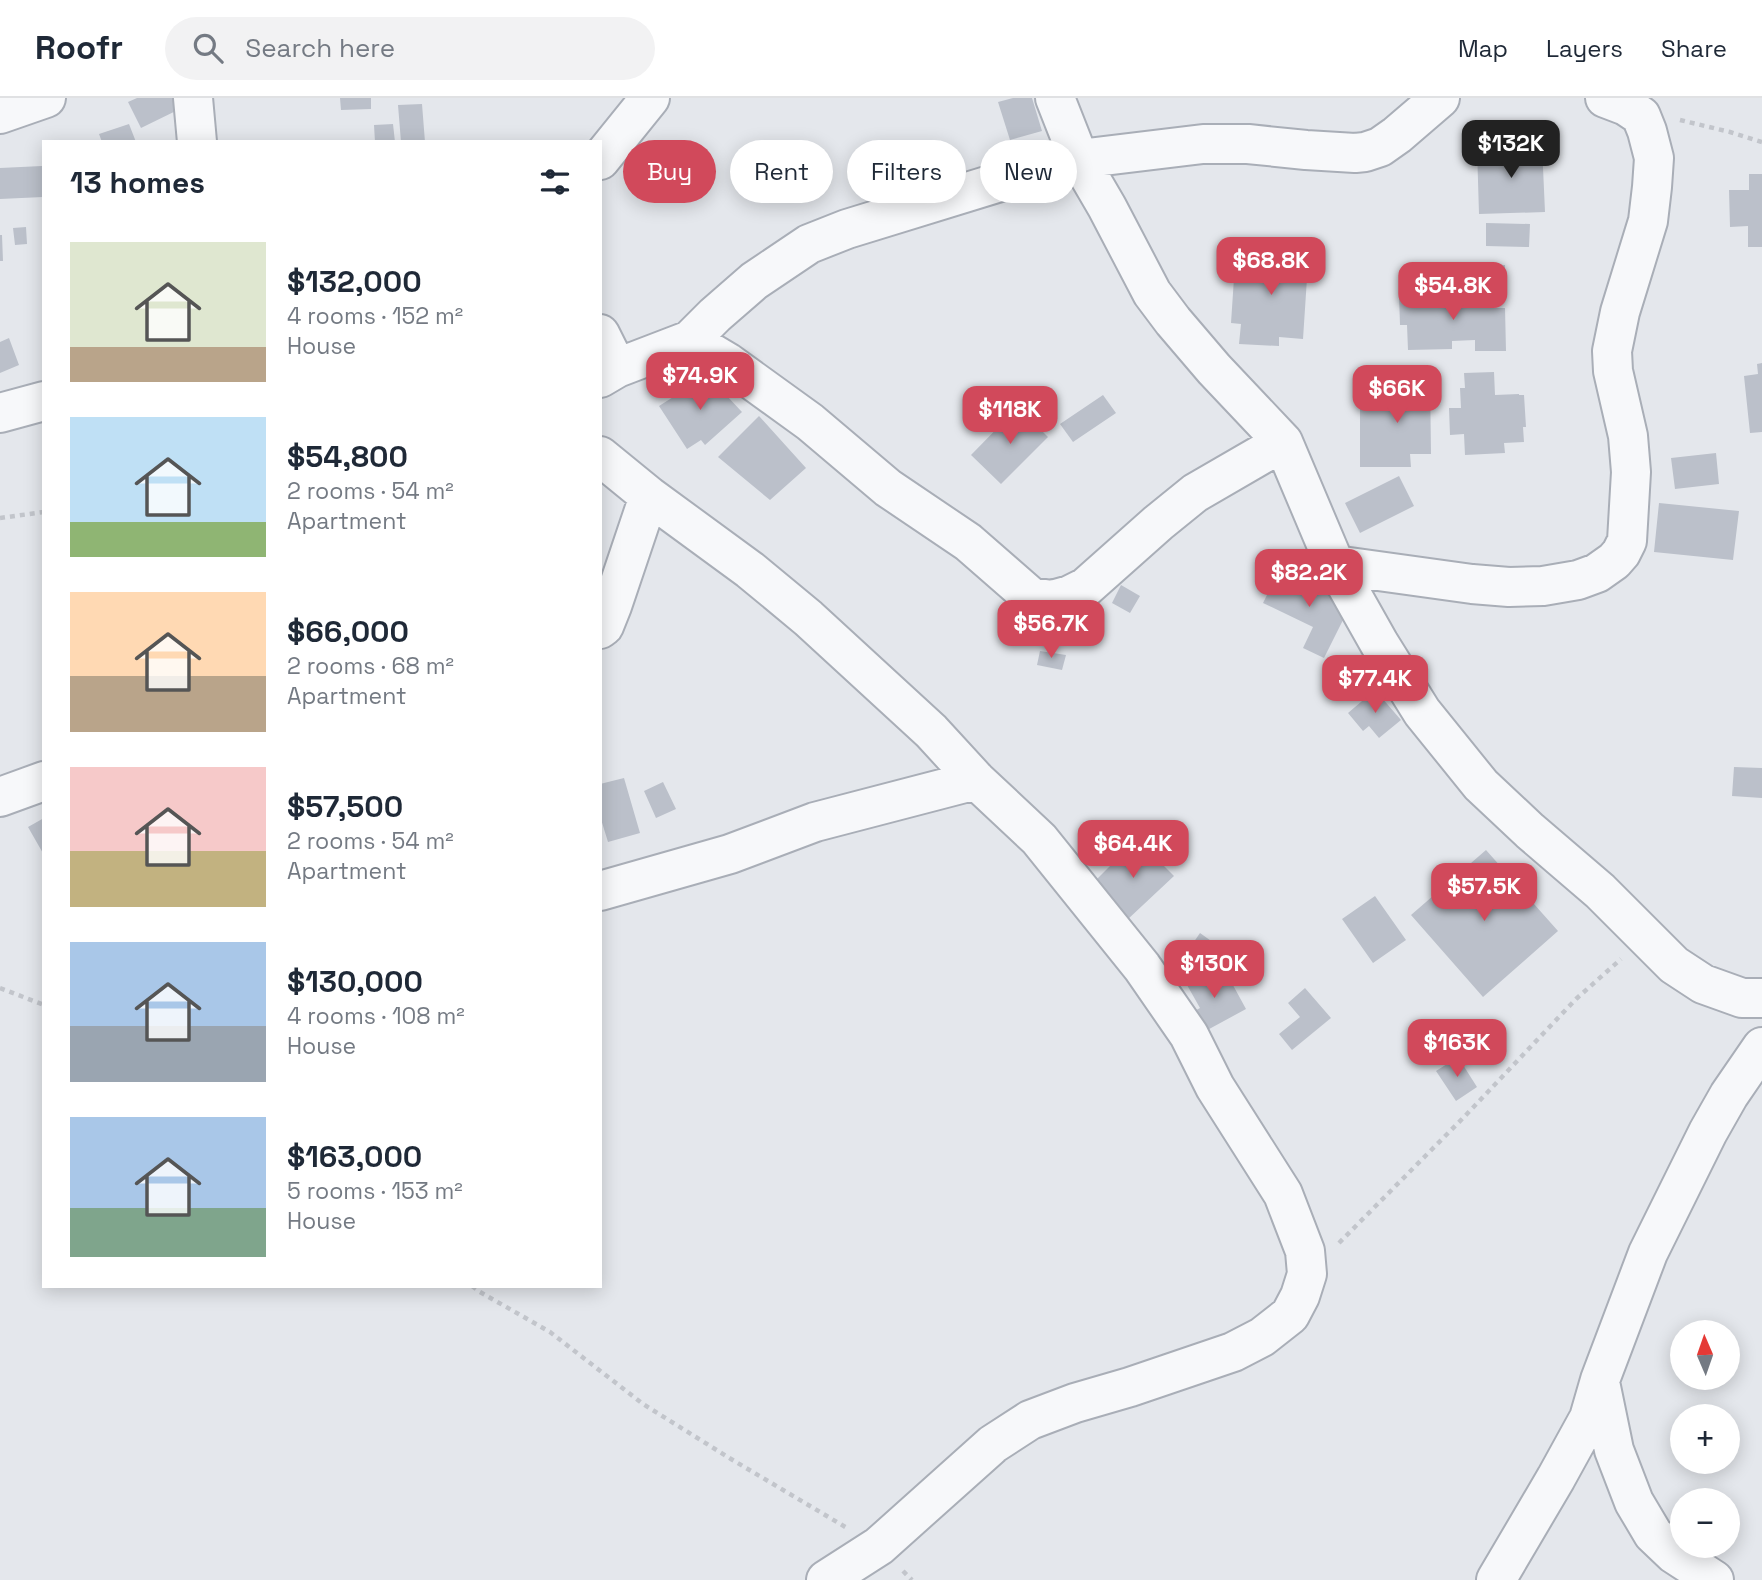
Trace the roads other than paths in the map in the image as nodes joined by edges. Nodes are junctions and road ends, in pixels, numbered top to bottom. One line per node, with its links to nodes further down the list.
1 (46, 98): 7 (street)
2 (192, 98): 8 (street)
3 (650, 98): 9 (street)
4 (1055, 98): 10 (street)
5 (1440, 98): 10 (street)
6 (1605, 98): 19 (street)
7 (0, 114)
8 (197, 140)
9 (602, 158)
10 (1079, 159): 11 (street); 16 (street)
11 (690, 340): 13 (street); 16 (street)
12 (602, 343): 13 (street)
13 (609, 373)
14 (42, 402): 15 (street)
15 (0, 413)
16 (1283, 442): 19 (street)
17 (602, 458): 18 (street)
18 (649, 496): 20 (street); 21 (street)
19 (1335, 565): 25 (street)
20 (602, 628)
21 (976, 780): 24 (street); 28 (street)
22 (42, 782): 23 (street)
23 (0, 797)
24 (602, 890)
25 (1762, 998)
26 (1762, 1047): 27 (street)
27 (1600, 1380): 29 (street); 30 (street)
28 (825, 1580)
29 (1496, 1580)
30 (1714, 1580)

